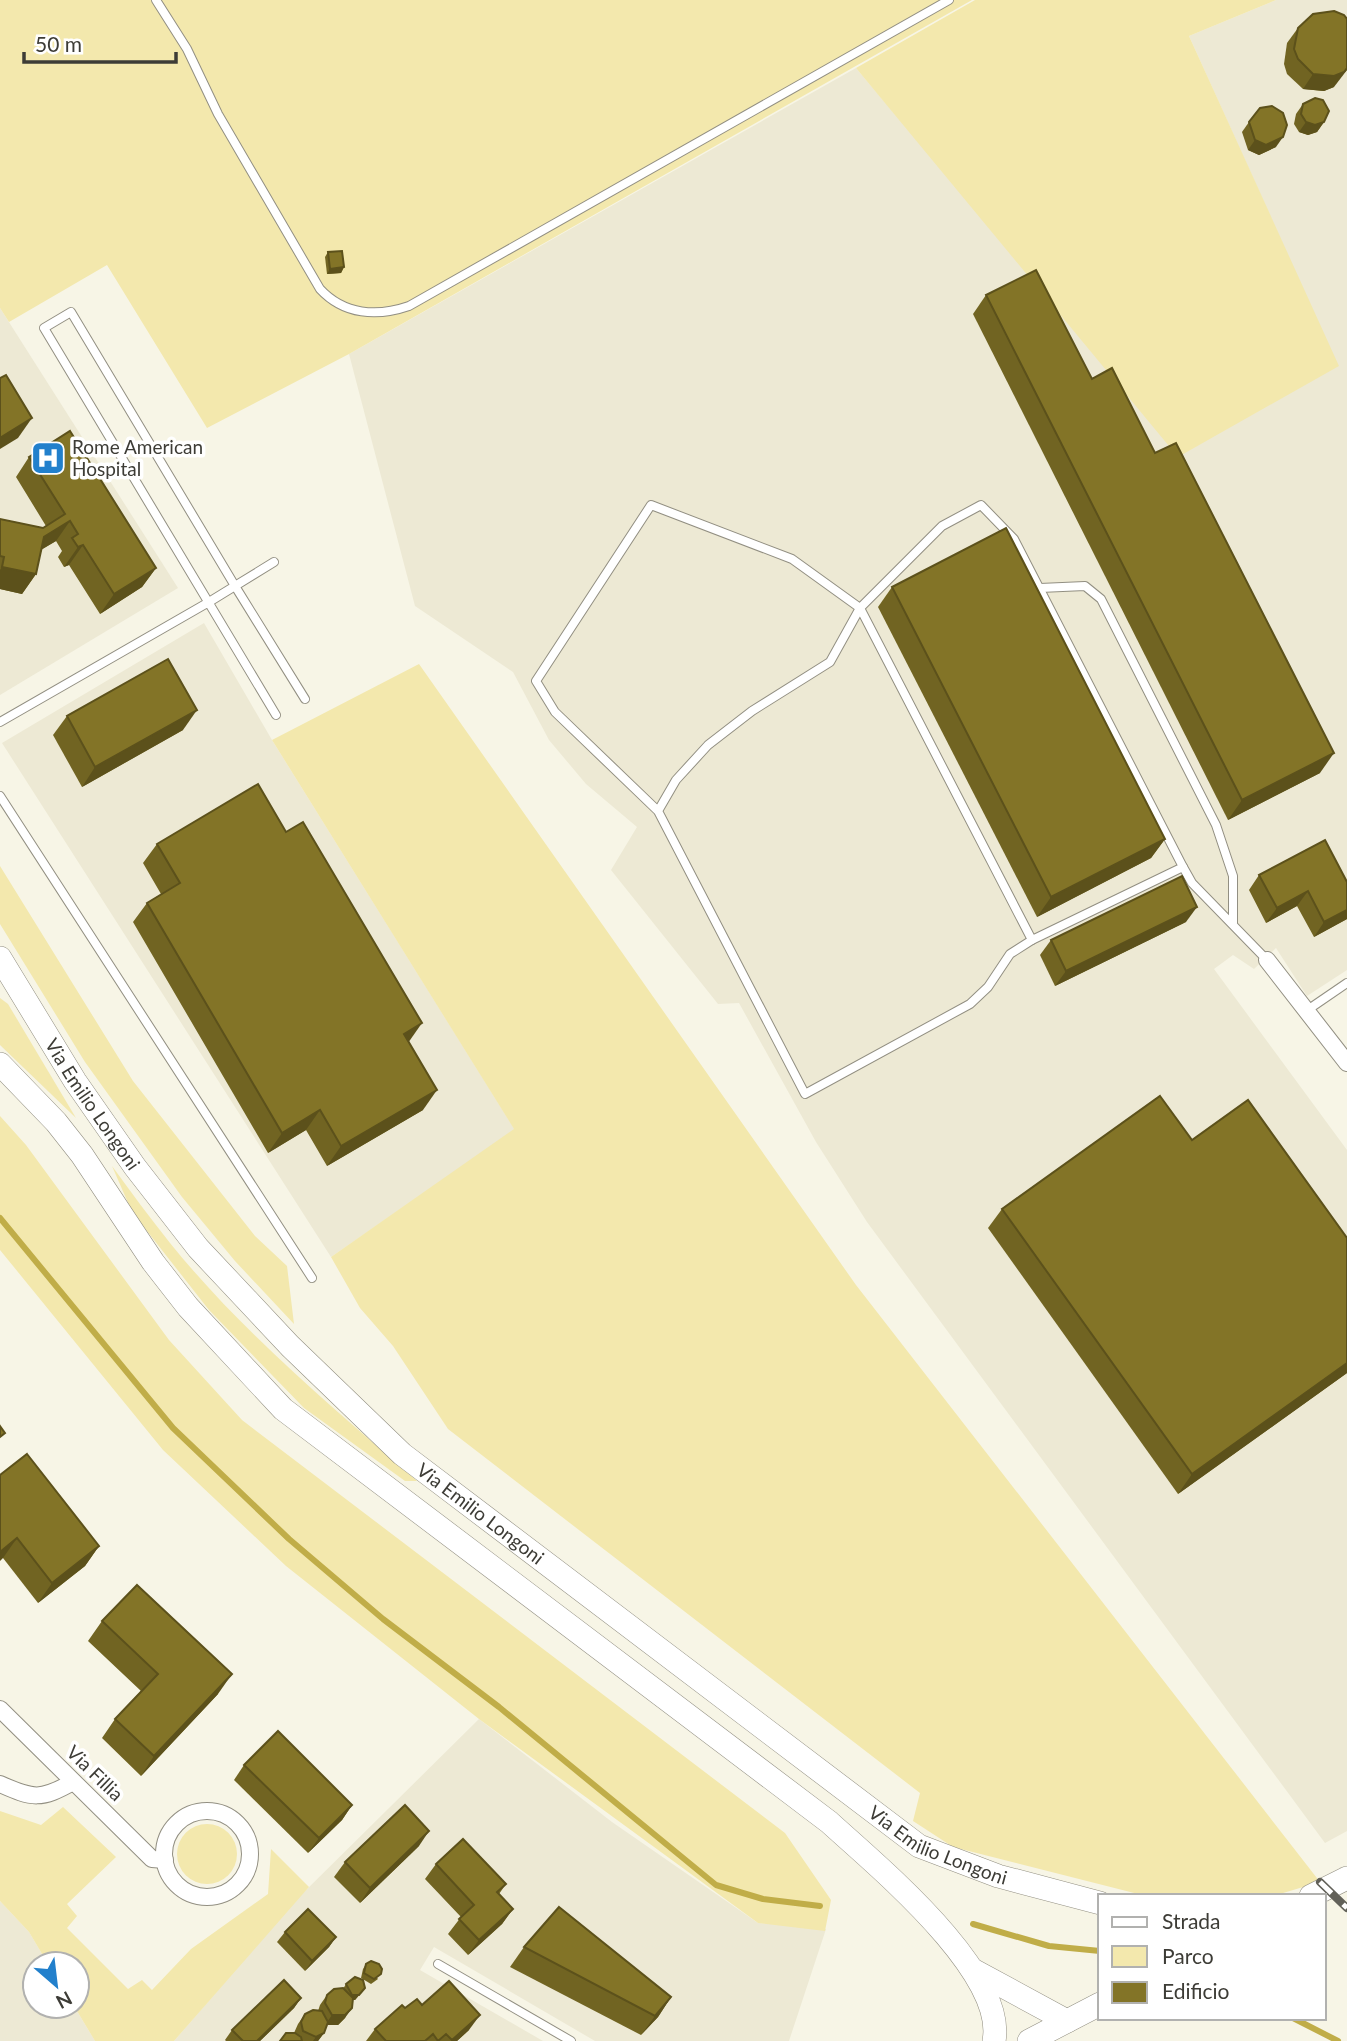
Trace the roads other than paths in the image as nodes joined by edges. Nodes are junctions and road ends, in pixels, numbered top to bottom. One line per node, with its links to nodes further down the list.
1 (156, 0): 2 (lane)
2 (949, 0)
3 (274, 562): 4 (lane)
4 (235, 586): 6 (lane); 6 (lane); 8 (lane)
5 (1040, 588): 7 (lane); 13 (lane); 14 (lane)
6 (209, 602): 9 (lane); 10 (lane)
7 (860, 608): 12 (lane); 12 (lane); 15 (lane)
8 (305, 699)
9 (276, 715)
10 (0, 722)
11 (0, 796): 22 (lane)
12 (658, 811): 15 (lane)
13 (1183, 867): 14 (lane); 15 (lane)
14 (1233, 923): 17 (lane)
15 (1032, 940)
16 (0, 958): 29 (street, Via Emilio Longoni)
17 (1267, 960): 19 (street)
18 (1347, 983): 19 (lane)
19 (1306, 1011): 20 (street)
20 (1347, 1063)
21 (0, 1065): 31 (street, Via Emilio Longoni)
22 (312, 1278)
23 (0, 1709): 24 (street, Via Fillia)
24 (74, 1782): 25 (street); 26 (street, Via Fillia)
25 (0, 1784)
26 (165, 1860): 26 (street)
27 (1347, 1878): 28 (street)
28 (1315, 1894)
29 (1098, 1902)
30 (438, 1964): 34 (lane)
31 (973, 1970): 33 (street); 35 (street, Via Emilio Longoni)
32 (1098, 2005): 33 (street)
33 (1067, 2021): 36 (street)
34 (571, 2041)
35 (994, 2041)
36 (1029, 2041)

